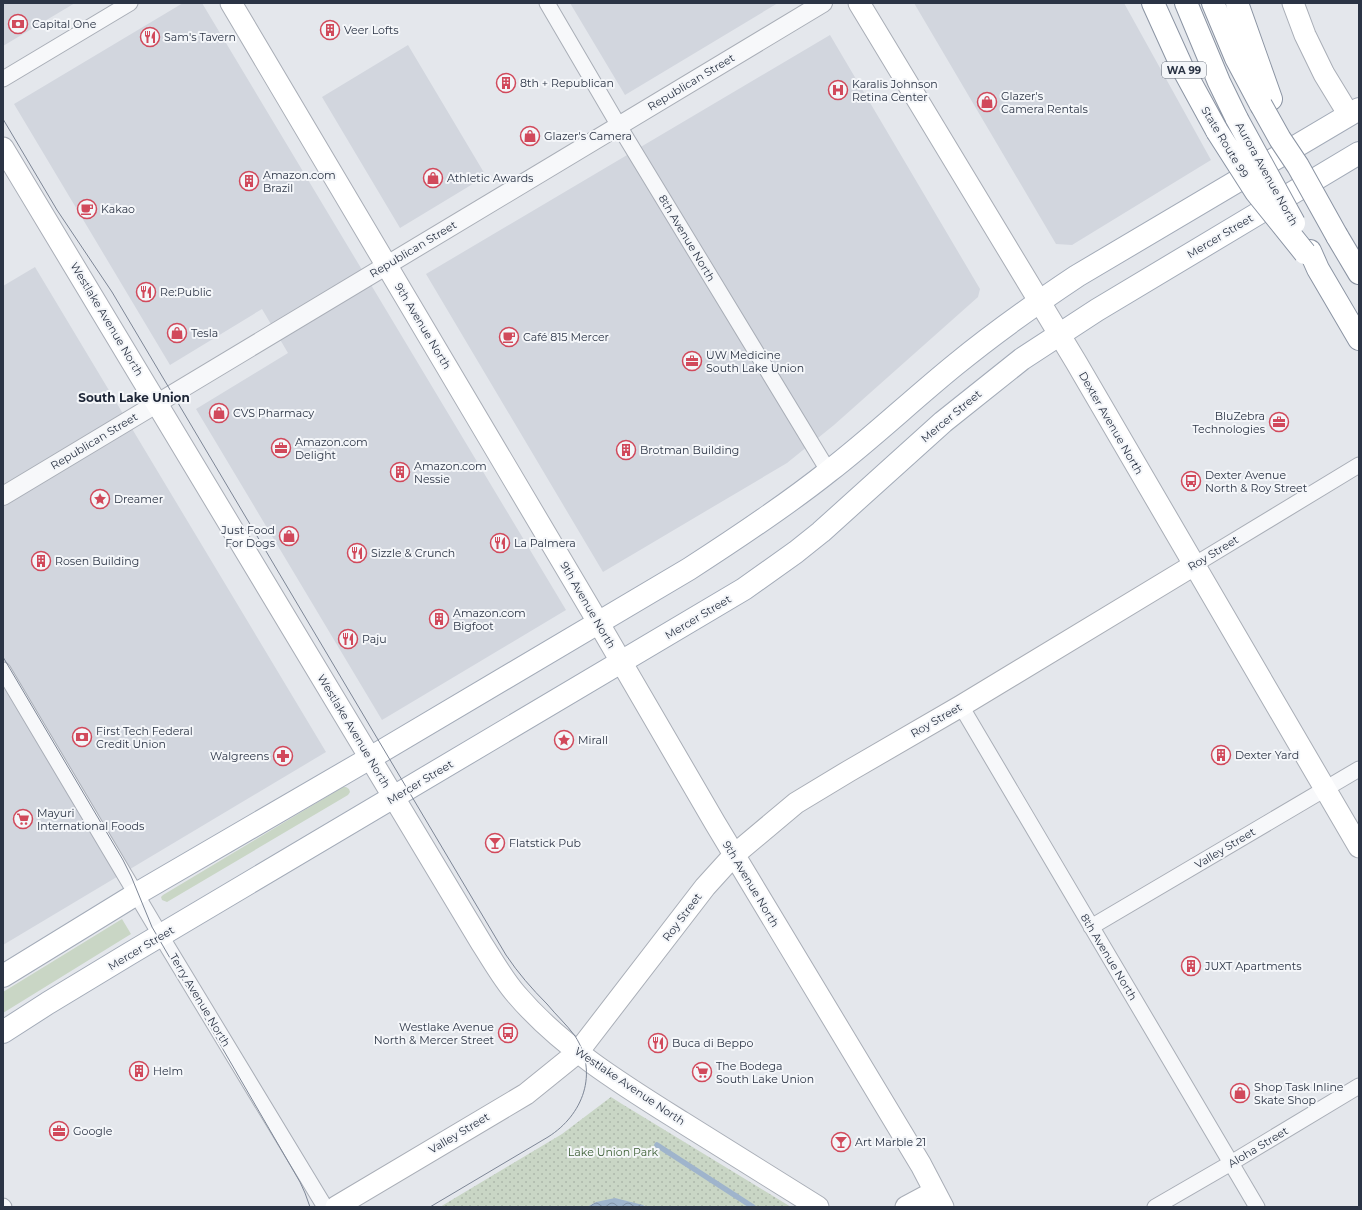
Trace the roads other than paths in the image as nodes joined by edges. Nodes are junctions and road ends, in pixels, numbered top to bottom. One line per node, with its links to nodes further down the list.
1 (130, 3): 11 (street)
2 (231, 3): 18 (main road, 9th Avenue North)
3 (547, 3): 14 (street, 8th Avenue North)
4 (823, 3): 14 (street, Republican Street)
5 (859, 3): 20 (main road, Dexter Avenue North)
6 (1153, 3): 17 (main road, State Route 99 / WA 99, bridge)
7 (1186, 3): 17 (main road, Aurora Avenue North, bridge)
8 (1213, 3): 12 (main road)
9 (1237, 3): 12 (main road)
10 (1293, 3): 13 (main road)
11 (3, 79)
12 (1266, 102): 19 (main road, bridge)
13 (1356, 115): 20 (main road)
14 (619, 126): 18 (street, Republican Street); 25 (street, 8th Avenue North)
15 (3, 148): 23 (main road, Westlake Avenue North)
16 (1359, 153): 21 (main road, Mercer Street)
17 (1311, 258): 22 (main road, Aurora Avenue North / WA 99)
18 (387, 265): 23 (street, Republican Street); 28 (main road, 9th Avenue North)
19 (1359, 273)
20 (1038, 301): 21 (main road, Dexter Avenue North); 25 (main road)
21 (1059, 334): 27 (main road, Dexter Avenue North); 29 (main road, Mercer Street)
22 (1359, 338)
23 (157, 403): 26 (street, Republican Street); 32 (main road, Westlake Avenue North)
24 (1359, 465): 27 (street, Roy Street)
25 (829, 472): 28 (main road)
26 (3, 496)
27 (1194, 565): 31 (main road, Roy Street); 34 (main road, Dexter Avenue North)
28 (598, 622): 29 (main road, 9th Avenue North); 32 (main road)
29 (621, 663): 35 (main road, Mercer Street); 37 (main road, 9th Avenue North)
30 (3, 670): 38 (street, Terry Avenue North)
31 (961, 706): 37 (main road, Roy Street); 39 (street, 8th Avenue North)
32 (370, 758): 35 (main road, Westlake Avenue North); 38 (main road)
33 (1359, 769): 34 (street, Valley Street)
34 (1325, 789): 36 (main road, Dexter Avenue North); 39 (street, Valley Street)
35 (394, 798): 40 (main road, Mercer Street); 43 (main road, Westlake Avenue North)
36 (1359, 847)
37 (734, 855): 43 (main road, Roy Street); 46 (main road, 9th Avenue North)
38 (136, 894): 40 (street, Terry Avenue North); 41 (main road)
39 (1091, 927): 45 (street, 8th Avenue North)
40 (161, 936): 42 (main road, Mercer Street); 47 (street, Terry Avenue North)
41 (3, 976)
42 (3, 1032)
43 (578, 1052): 48 (main road, Valley Street); 49 (main road, Westlake Avenue North)
44 (1359, 1086): 45 (street, Aloha Street)
45 (1232, 1163): 51 (street, Aloha Street); 52 (street, 8th Avenue North)
46 (939, 1199): 50 (main road)
47 (325, 1207)
48 (336, 1207)
49 (818, 1207)
50 (906, 1207)
51 (1155, 1207)
52 (1257, 1207)

